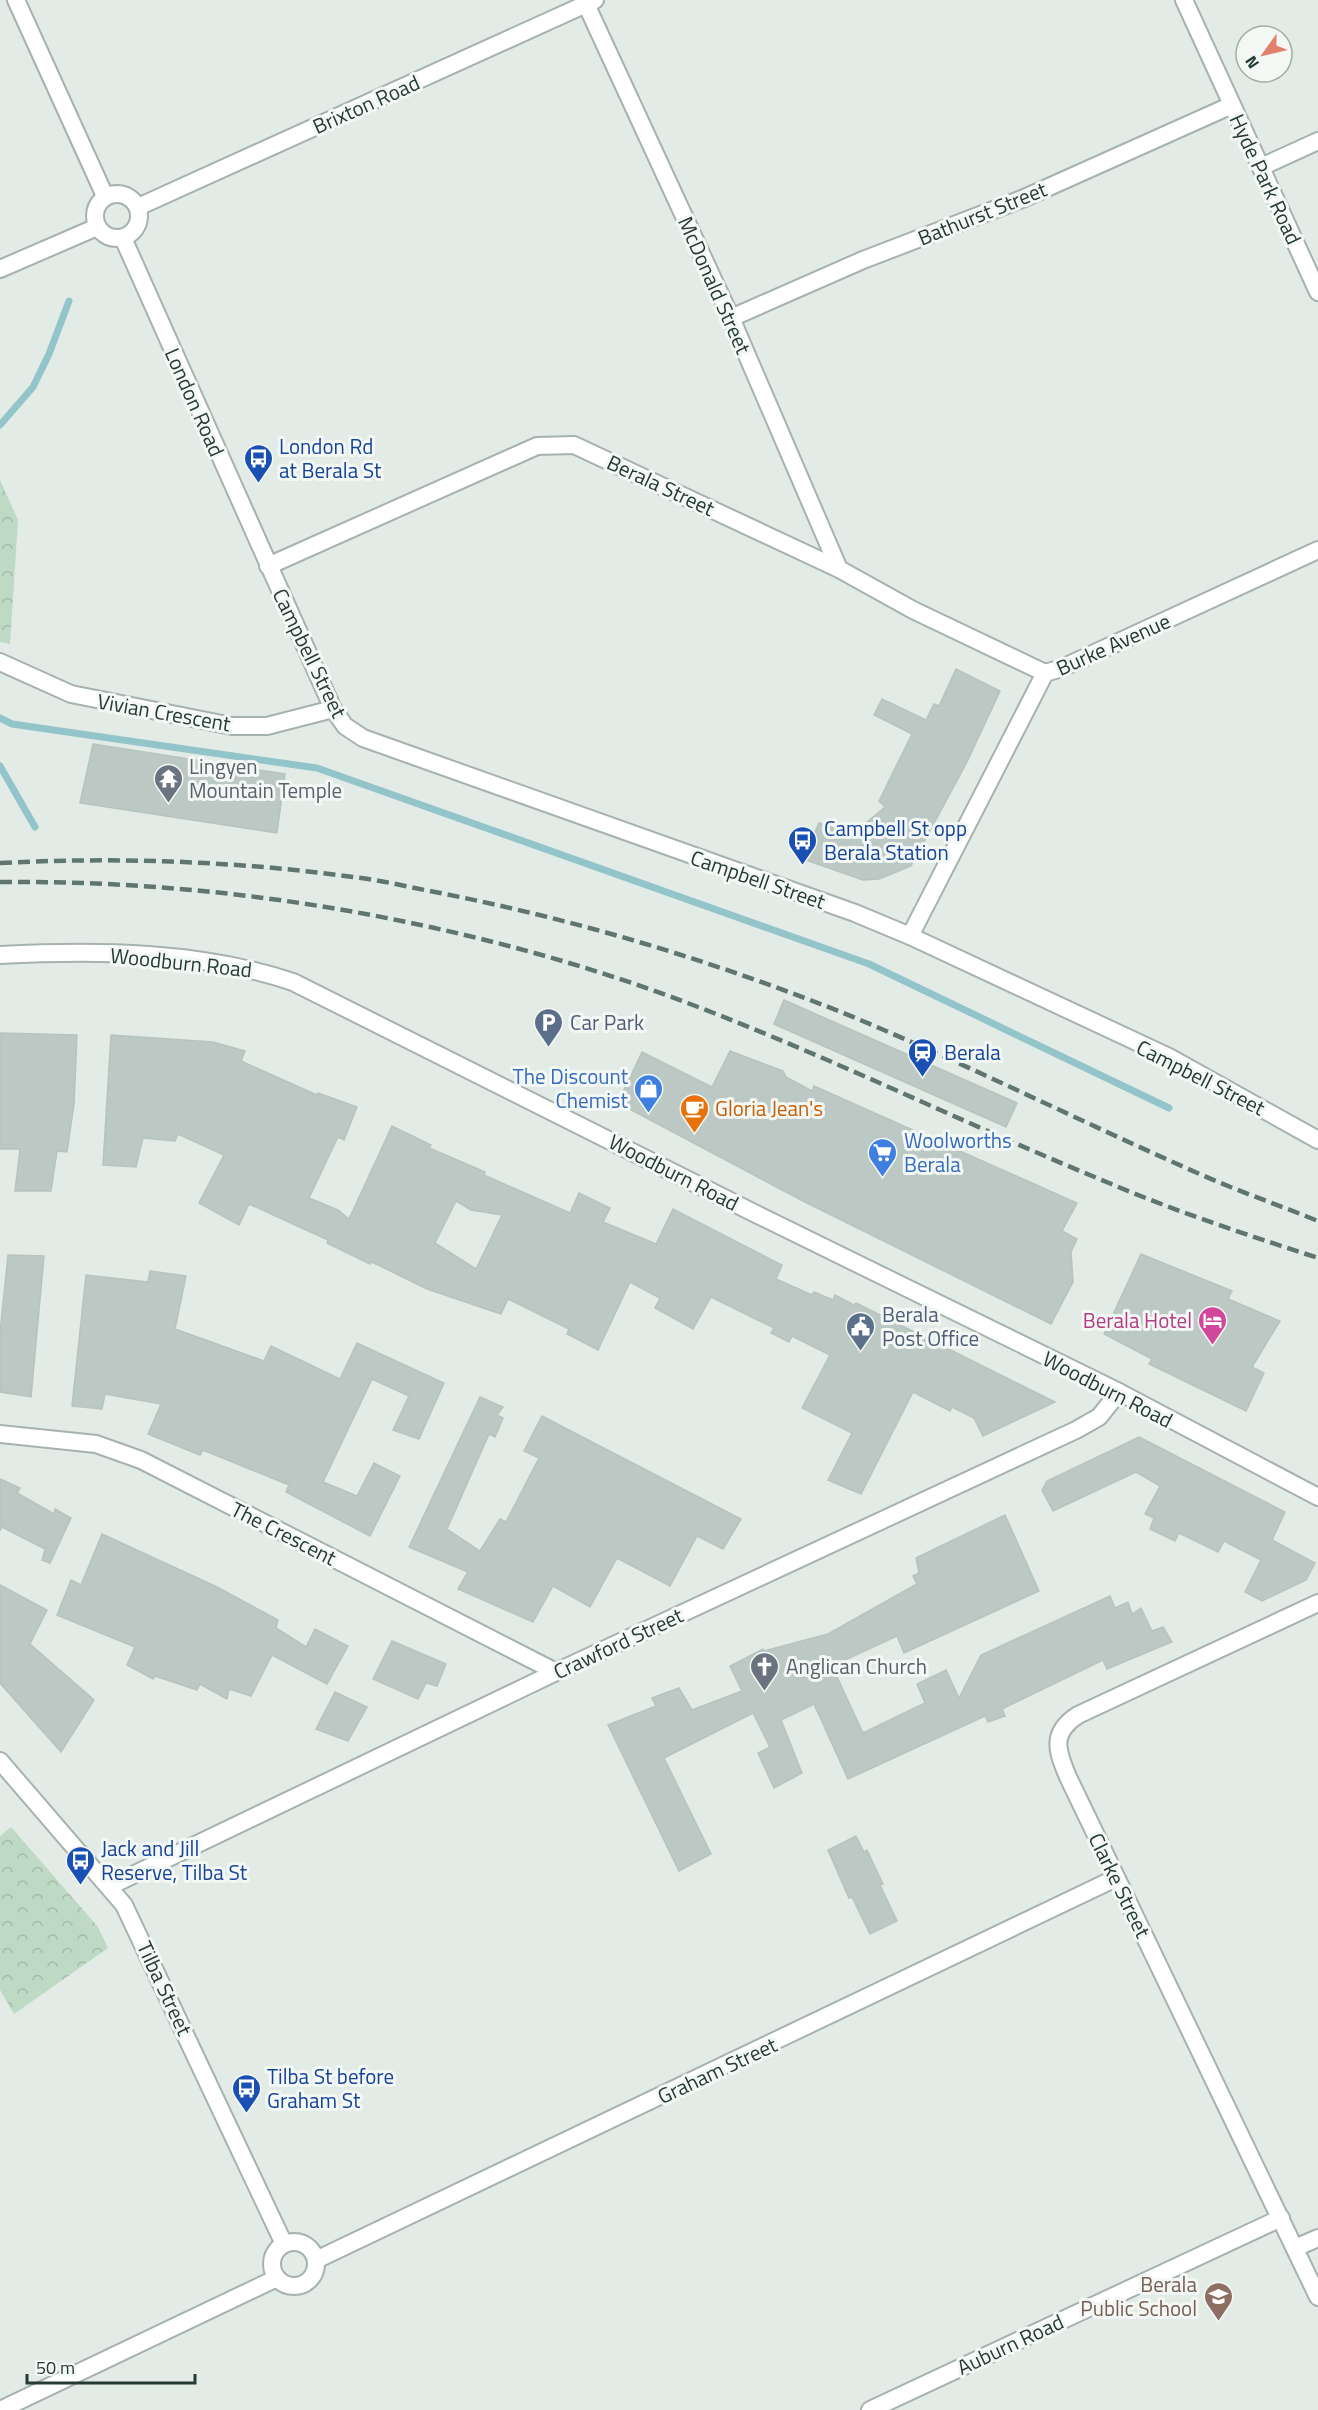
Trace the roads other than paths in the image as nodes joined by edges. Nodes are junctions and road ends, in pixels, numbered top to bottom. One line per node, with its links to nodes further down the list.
1 (16, 0): 7 (street)
2 (1184, 0): 4 (street, Hyde Park Road)
3 (591, 2): 8 (street, Brixton Road); 13 (street, McDonald Street)
4 (1232, 105): 6 (street, Hyde Park Road); 13 (street, Bathurst Street)
5 (1318, 141): 6 (street)
6 (1261, 167): 12 (street, Hyde Park Road)
7 (105, 196): 8 (street); 9 (street)
8 (138, 207): 10 (street)
9 (97, 227): 10 (street); 11 (street)
10 (123, 238): 15 (street, London Road)
11 (0, 269)
12 (1318, 292)
13 (731, 318): 16 (street, McDonald Street)
14 (1318, 550): 18 (street, Burke Avenue)
15 (268, 566): 16 (street, Berala Street); 19 (street, Campbell Street)
16 (840, 569): 18 (street, Berala Street)
17 (0, 662): 19 (street, Vivian Crescent)
18 (1045, 673): 20 (street, Burke Avenue)
19 (333, 709): 20 (street, Campbell Street)
20 (910, 936): 22 (street, Campbell Street)
21 (0, 955): 23 (street, Woodburn Road)
22 (1318, 1140)
23 (1119, 1392): 25 (street, Woodburn Road); 27 (street, Crawford Street)
24 (0, 1434): 27 (street, The Crescent)
25 (1318, 1497)
26 (1318, 1603): 29 (street, Clarke Street)
27 (556, 1672): 30 (street, Crawford Street)
28 (0, 1761): 30 (street, Tilba Street)
29 (1116, 1878): 31 (street, Clarke Street); 35 (street, Graham Street)
30 (110, 1886): 33 (street, Tilba Street)
31 (1281, 2218): 34 (street, Clarke Street); 39 (street, Auburn Road)
32 (1318, 2238): 34 (street)
33 (284, 2244): 35 (street); 36 (street)
34 (1295, 2248): 37 (street, Clarke Street)
35 (316, 2260): 36 (street)
36 (277, 2278): 38 (street)
37 (1318, 2297)
38 (0, 2410)
39 (870, 2410)

